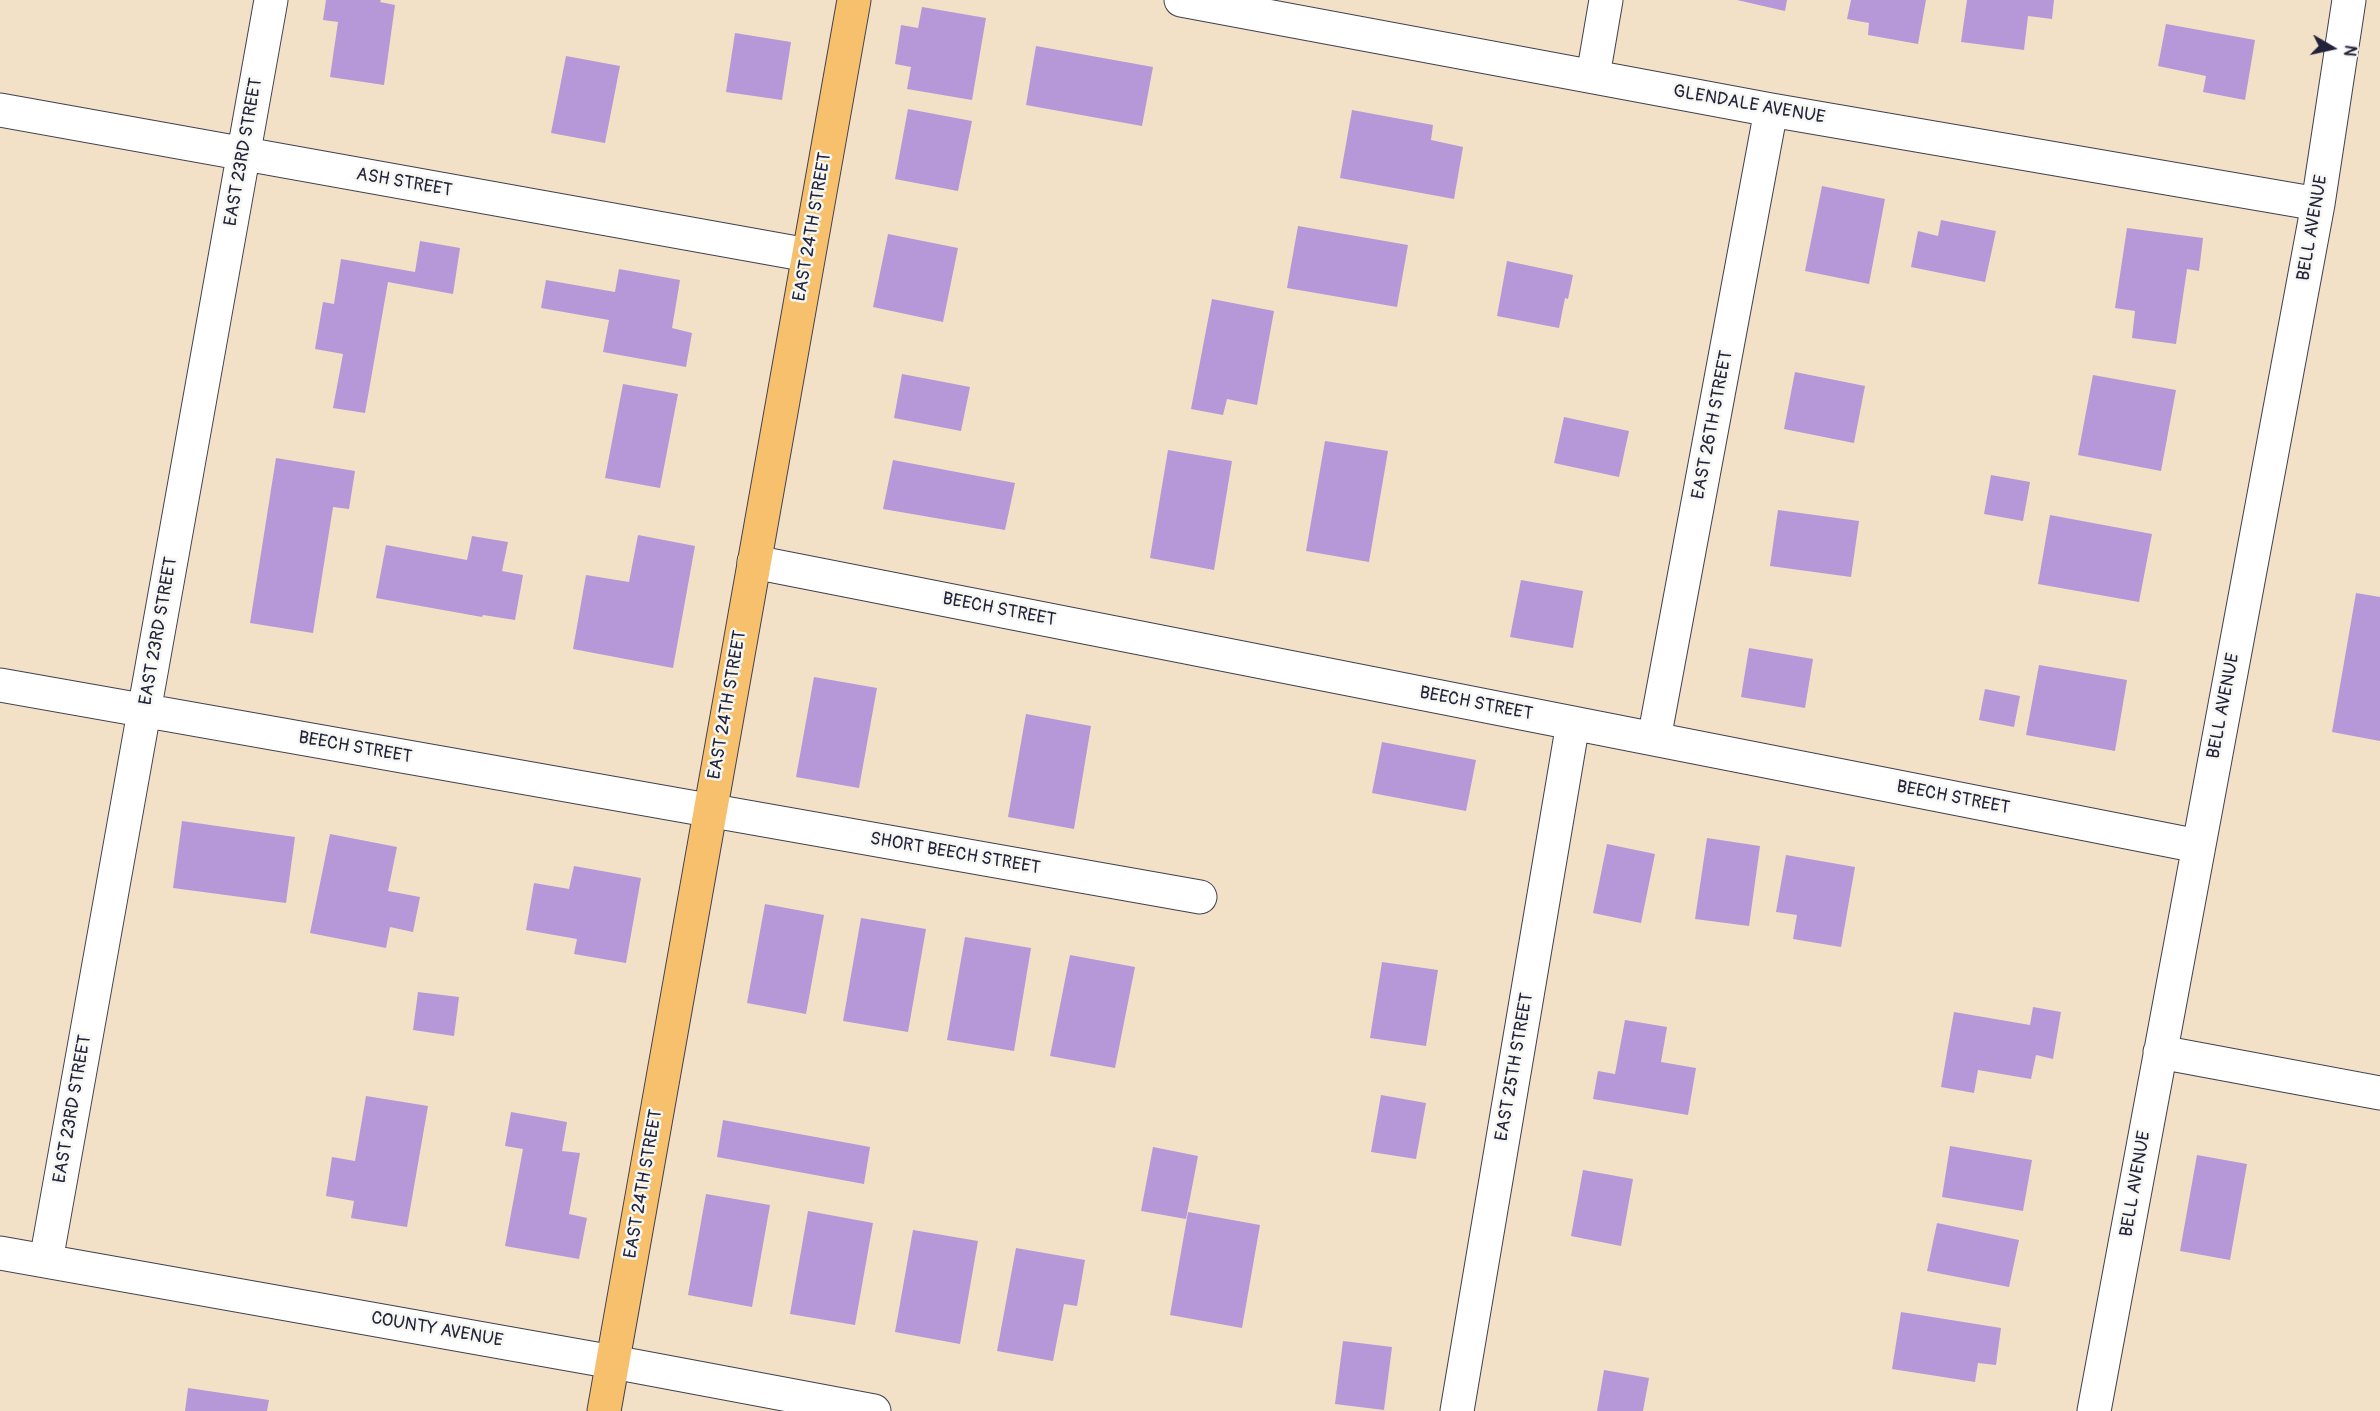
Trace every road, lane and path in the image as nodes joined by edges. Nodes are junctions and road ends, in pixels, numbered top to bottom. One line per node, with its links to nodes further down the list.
1 (271, 0): 9 (street, EAST 23RD STREET)
2 (854, 0): 11 (main road, EAST 24TH STREET)
3 (1181, 0): 6 (street, GLENDALE AVENUE)
4 (1606, 0): 6 (street)
5 (2349, 0): 10 (street, BELL AVENUE)
6 (1593, 76): 8 (street, GLENDALE AVENUE)
7 (0, 110): 9 (street, ASH STREET)
8 (1772, 110): 10 (street, GLENDALE AVENUE); 16 (street, EAST 26TH STREET)
9 (243, 154): 11 (street, ASH STREET); 14 (street, EAST 23RD STREET)
10 (2318, 204): 18 (street, BELL AVENUE)
11 (808, 255): 12 (main road, EAST 24TH STREET)
12 (754, 562): 15 (street, BEECH STREET); 17 (main road, EAST 24TH STREET)
13 (0, 685): 14 (street, BEECH STREET)
14 (144, 711): 17 (street, BEECH STREET); 23 (street, EAST 23RD STREET)
15 (1574, 723): 16 (street, BEECH STREET); 27 (street, EAST 25TH STREET)
16 (1654, 739): 18 (street, BEECH STREET)
17 (710, 811): 19 (street, SHORT BEECH STREET); 24 (main road, EAST 24TH STREET)
18 (2198, 846): 20 (street, BELL AVENUE)
19 (1200, 897)
20 (2160, 1052): 21 (street); 28 (street, BELL AVENUE)
21 (2380, 1093)
22 (0, 1253): 23 (street, COUNTY AVENUE)
23 (46, 1261): 24 (street, COUNTY AVENUE)
24 (613, 1362): 25 (main road, EAST 24TH STREET); 26 (street, COUNTY AVENUE)
25 (604, 1411)
26 (874, 1411)
27 (1457, 1411)
28 (2094, 1411)

